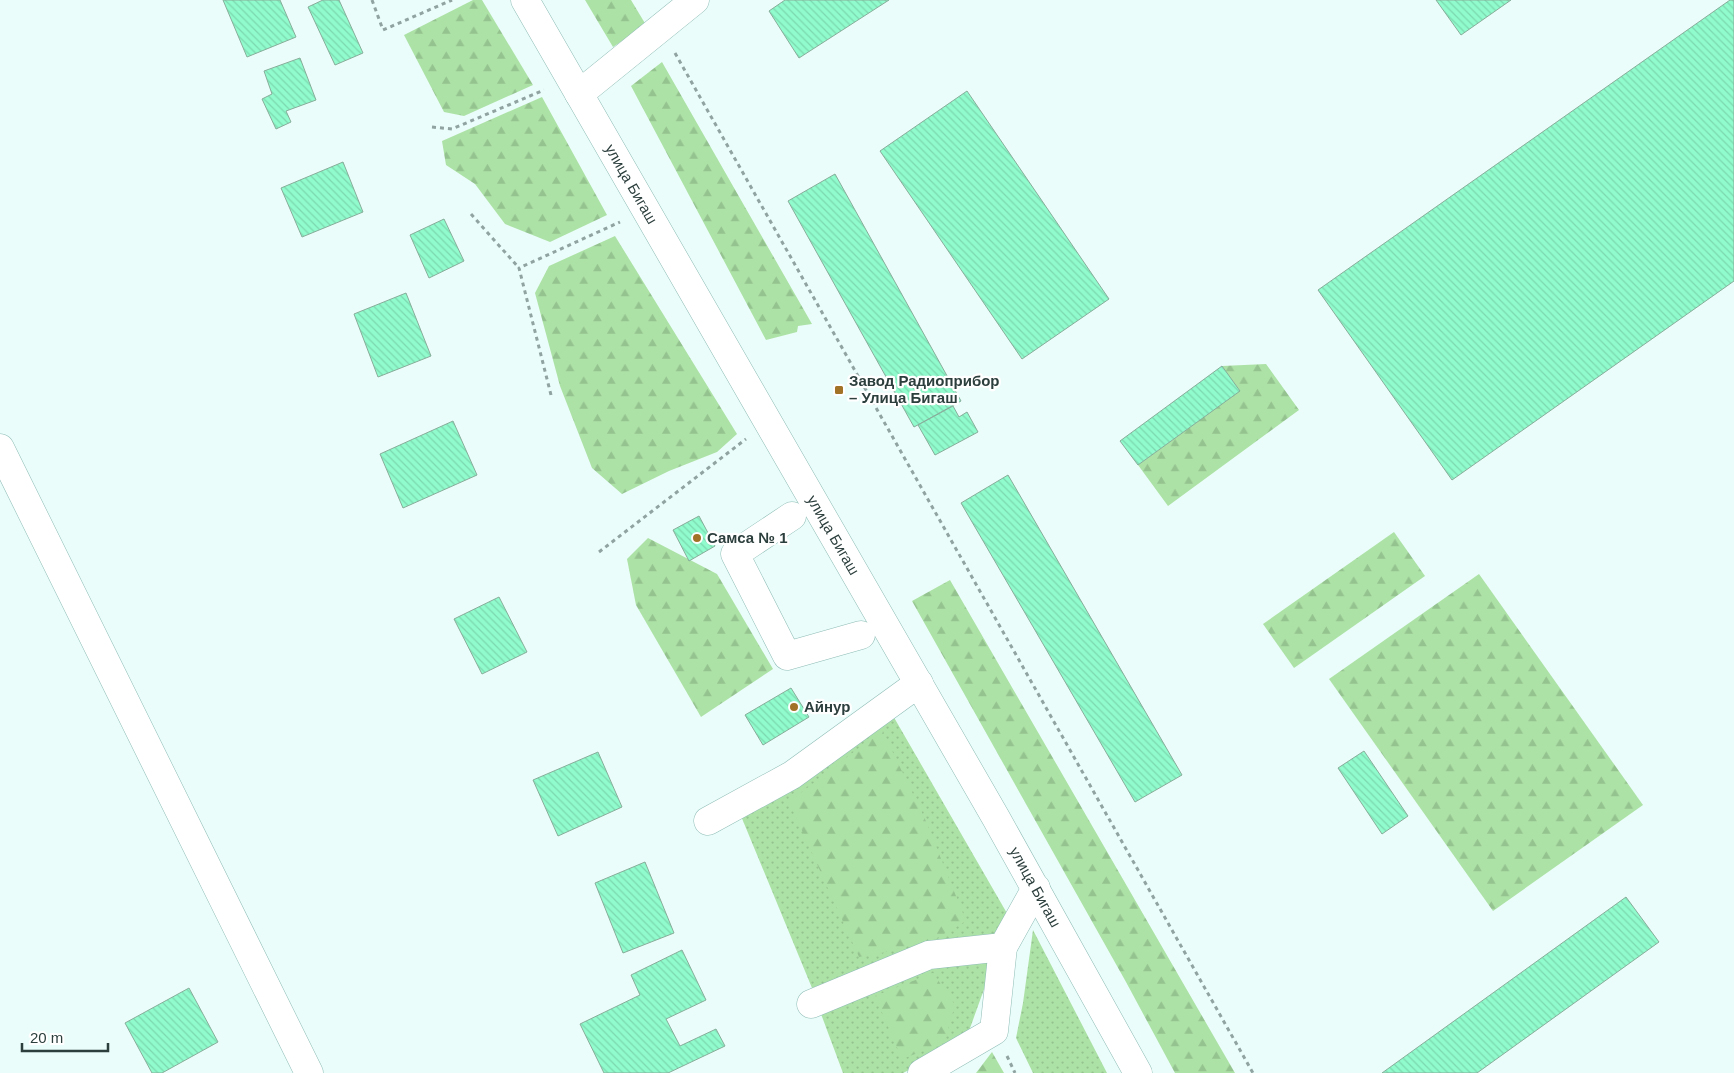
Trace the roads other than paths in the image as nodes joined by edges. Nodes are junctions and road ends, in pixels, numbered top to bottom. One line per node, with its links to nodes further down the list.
1 (525, 0): 3 (main road, улица Бигаш)
2 (695, 0): 3 (main road)
3 (574, 86): 7 (main road, улица Бигаш)
4 (0, 448): 12 (main road)
5 (792, 516): 6 (main road)
6 (861, 635)
7 (919, 683): 8 (main road); 9 (main road, улица Бигаш)
8 (708, 821)
9 (1036, 888): 10 (main road); 14 (main road, улица Бигаш)
10 (1003, 947): 11 (main road); 13 (main road)
11 (811, 1004)
12 (309, 1073)
13 (922, 1073)
14 (1138, 1073)

